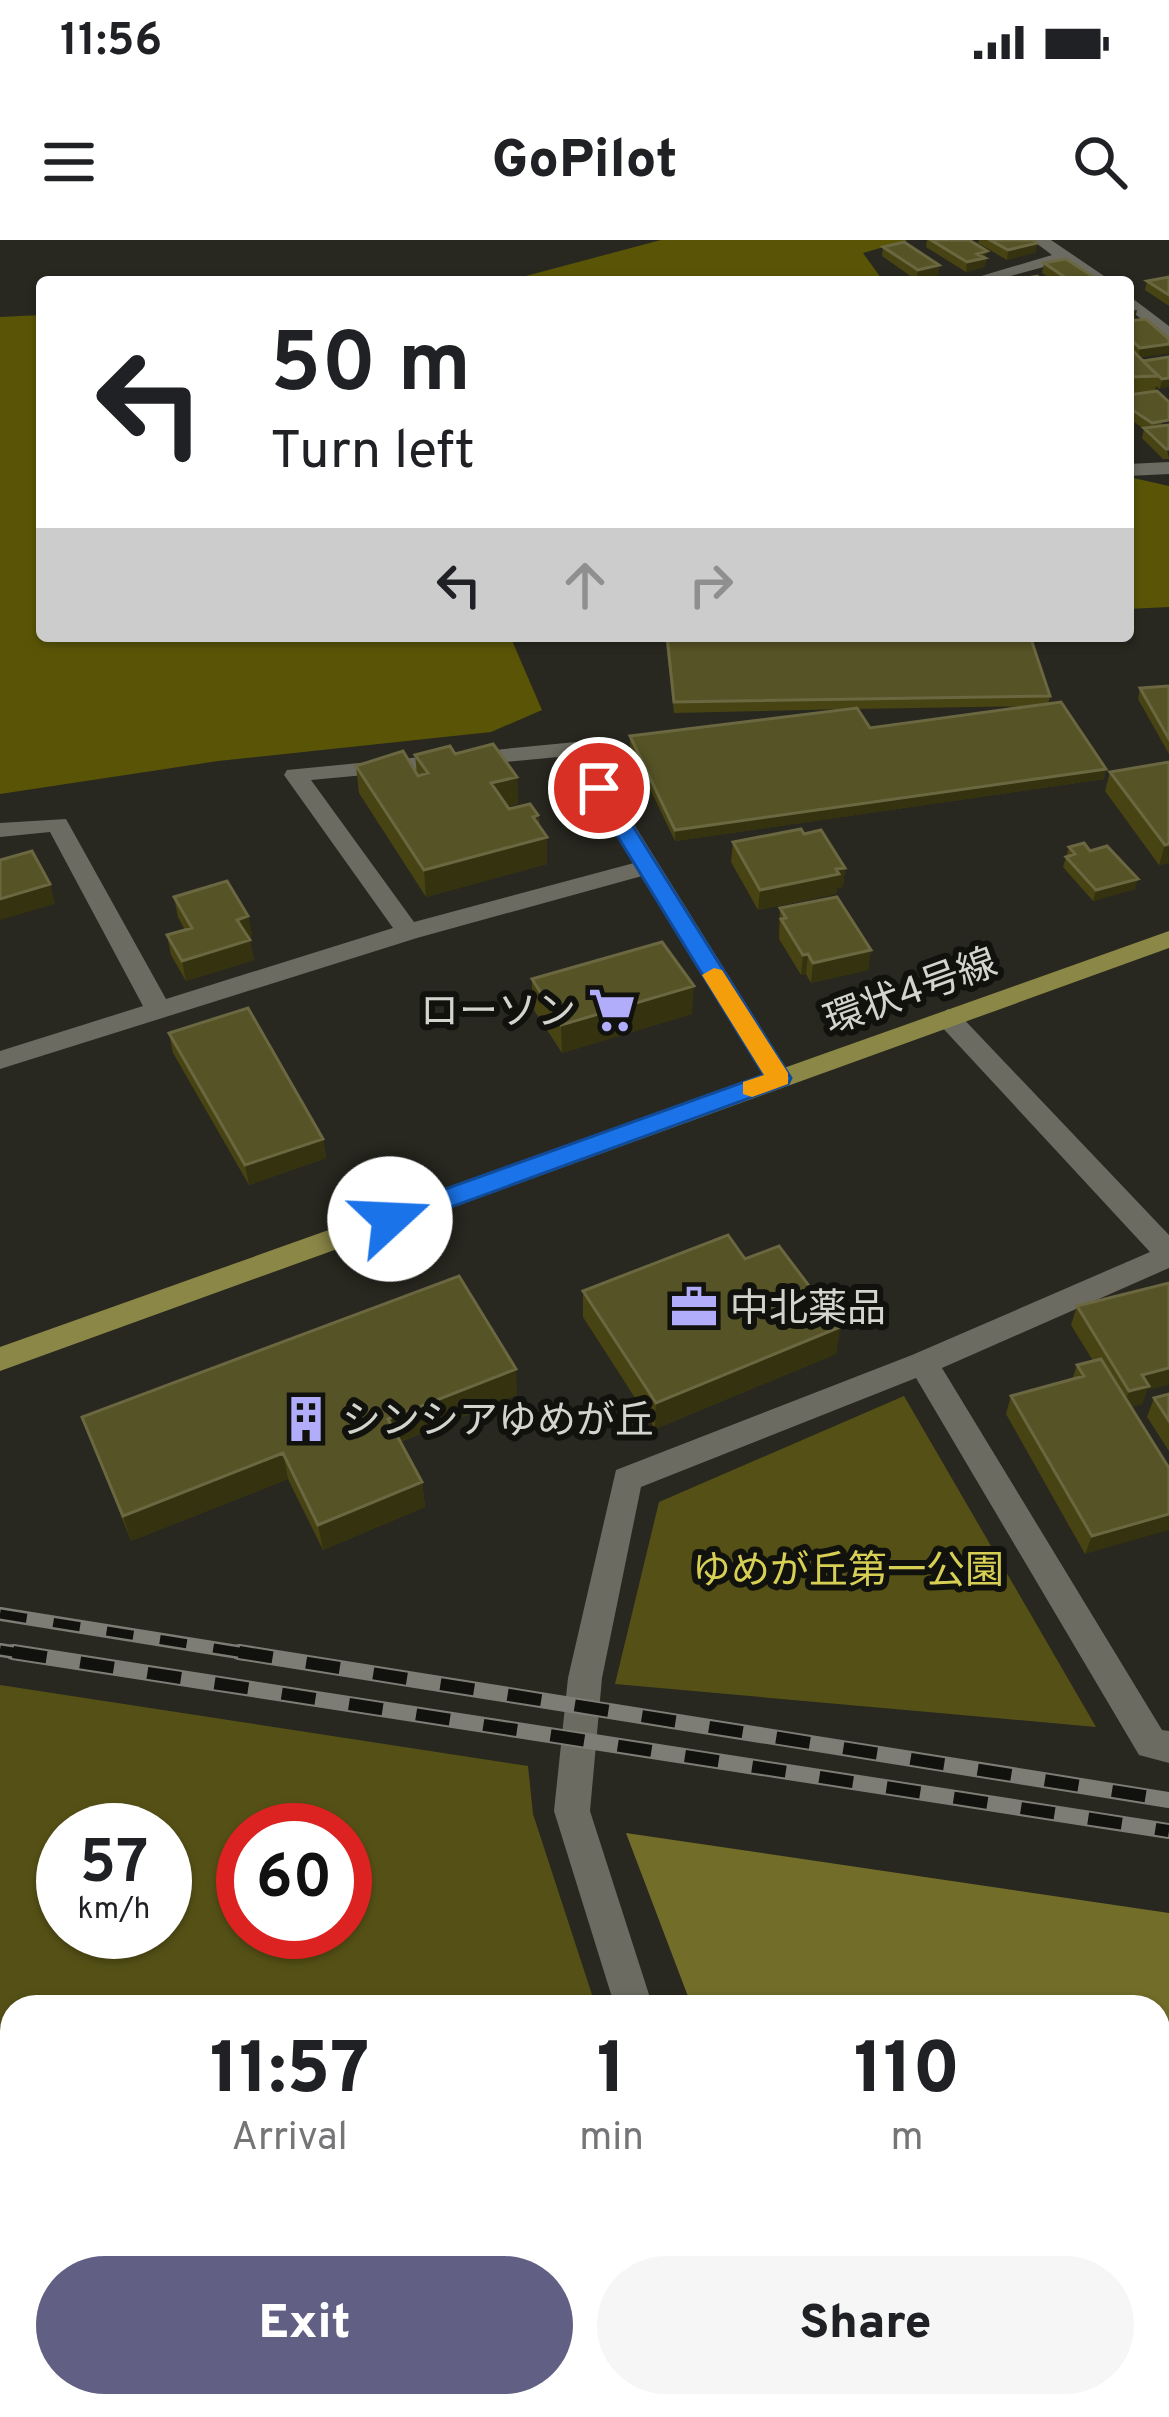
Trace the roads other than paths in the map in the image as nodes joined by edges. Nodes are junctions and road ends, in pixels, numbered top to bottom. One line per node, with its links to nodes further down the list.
1 (1040, 240): 2 (street)
2 (1061, 257): 3 (street); 4 (street)
3 (991, 276)
4 (1094, 276)
5 (1134, 305): 6 (street)
6 (1169, 335)
7 (1134, 466): 8 (street)
8 (1169, 468)
9 (0, 830): 13 (street)
10 (645, 868): 11 (street); 11 (street); 16 (street)
11 (408, 932): 13 (street)
12 (1169, 939): 14 (main road, 環状4号線)
13 (158, 1010): 15 (street)
14 (948, 1018): 16 (main road, 環状4号線); 17 (street)
15 (0, 1060)
16 (779, 1078): 18 (main road, 環状4号線)
17 (1169, 1255): 19 (street)
18 (0, 1359)
19 (923, 1363): 20 (street); 21 (street)
20 (1169, 1747)
21 (630, 1995)

